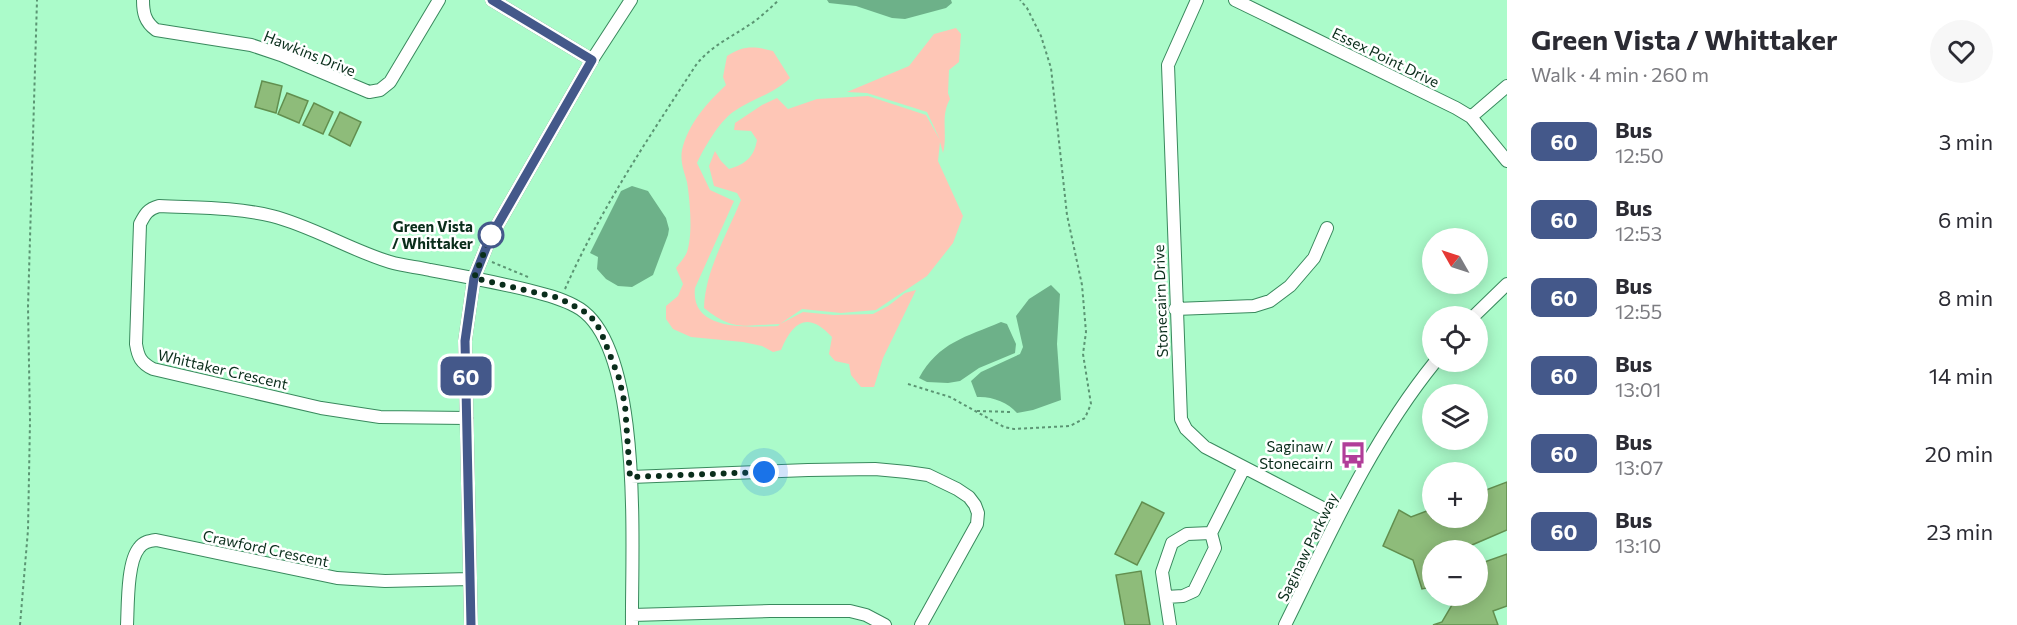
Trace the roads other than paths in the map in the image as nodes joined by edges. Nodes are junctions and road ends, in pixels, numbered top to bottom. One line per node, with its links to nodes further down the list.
1 (142, 0): 2 (street, Hawkins Drive)
2 (439, 0)
3 (492, 0): 7 (street)
4 (632, 0): 7 (street)
5 (1197, 0): 15 (street, Stonecairn Drive)
6 (1236, 0): 9 (street, Essex Point Drive)
7 (592, 60): 12 (street)
8 (1507, 86): 9 (street)
9 (1471, 117): 10 (street, Essex Point Drive)
10 (1507, 161)
11 (1327, 228): 15 (street)
12 (474, 278): 17 (street); 17 (street, Whittaker Crescent); 19 (street)
13 (1507, 284): 14 (street)
14 (1484, 306)
15 (1175, 309): 18 (street, Stonecairn Drive)
16 (1427, 372): 20 (street, Saginaw Parkway)
17 (467, 418): 22 (street)
18 (1244, 468): 20 (street, Stonecairn Drive); 21 (street)
19 (630, 477): 24 (street); 28 (street)
20 (1338, 516): 30 (street, Saginaw Parkway)
21 (1211, 533): 23 (street); 23 (street)
22 (470, 579): 25 (street, Crawford Crescent); 26 (street)
23 (1166, 597): 29 (street)
24 (632, 620): 27 (street)
25 (127, 625)
26 (471, 625)
27 (885, 625)
28 (921, 625)
29 (1170, 625)
30 (1285, 625)

